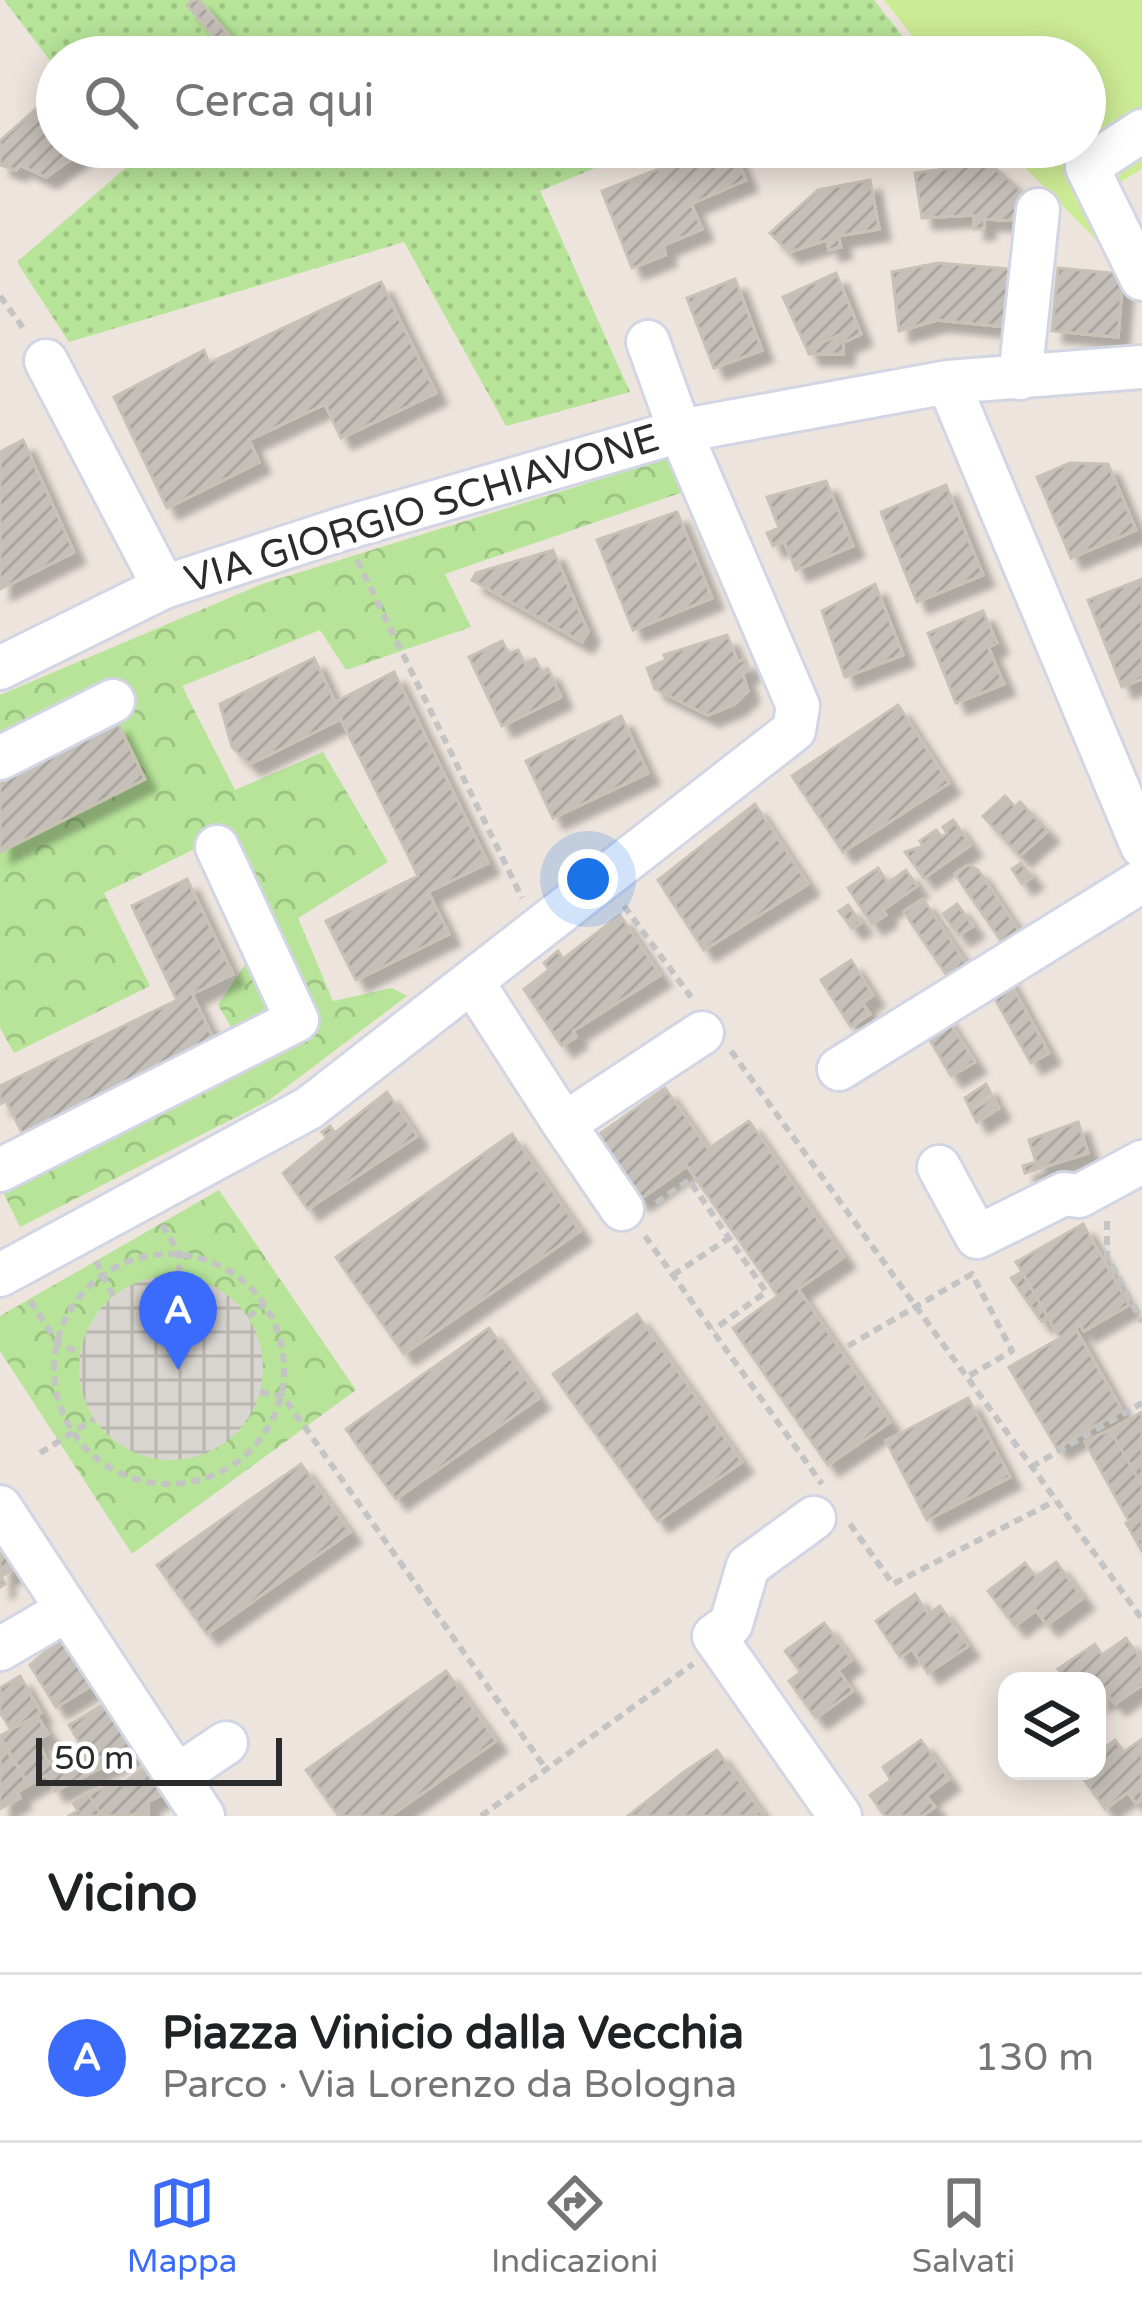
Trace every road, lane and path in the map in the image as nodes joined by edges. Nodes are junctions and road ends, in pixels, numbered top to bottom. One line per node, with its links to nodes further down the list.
1 (1142, 131): 2 (street)
2 (1106, 155)
3 (1087, 168): 5 (street)
4 (1038, 210): 9 (street)
5 (1142, 279)
6 (648, 342): 11 (street, VIA GIORGIO SCHIAVONE)
7 (46, 361): 13 (street, VIA GIORGIO SCHIAVONE)
8 (1142, 368): 9 (street, VIA GIORGIO SCHIAVONE)
9 (1020, 378): 10 (street, VIA GIORGIO SCHIAVONE)
10 (949, 382): 11 (street, VIA GIORGIO SCHIAVONE); 17 (street)
11 (680, 431): 12 (street, VIA GIORGIO SCHIAVONE); 19 (street)
12 (342, 530): 13 (street, VIA GIORGIO SCHIAVONE); 21 (path)
13 (164, 586): 14 (street, VIA GIORGIO SCHIAVONE)
14 (0, 668)
15 (113, 701): 16 (street)
16 (0, 758)
17 (1142, 846)
18 (217, 848): 27 (street)
19 (604, 879): 21 (street); 23 (path)
20 (1142, 881): 24 (street)
21 (538, 929): 22 (street)
22 (472, 983): 25 (street); 34 (street)
23 (709, 1029): 25 (street); 38 (path)
24 (839, 1069)
25 (564, 1124): 29 (street)
26 (939, 1167): 28 (street)
27 (0, 1170)
28 (1109, 1180): 33 (street); 40 (path)
29 (636, 1211): 31 (path); 35 (path)
30 (158, 1217): 32 (path)
31 (729, 1238): 35 (path); 41 (path)
32 (180, 1254): 36 (path); 37 (path); 42 (path)
33 (999, 1255)
34 (9, 1271): 42 (path)
35 (673, 1275): 41 (path)
36 (179, 1276)
37 (265, 1304): 39 (path); 47 (path)
38 (917, 1306): 43 (path); 45 (path); 45 (path)
39 (248, 1317)
40 (1142, 1322)
41 (712, 1330): 54 (path)
42 (57, 1342): 44 (path); 50 (path)
43 (848, 1346)
44 (79, 1353)
45 (967, 1377): 52 (path)
46 (260, 1392): 47 (path)
47 (283, 1396): 50 (path); 61 (path)
48 (1142, 1403): 52 (path)
49 (94, 1419): 50 (path)
50 (70, 1430): 51 (path)
51 (40, 1453)
52 (1031, 1467): 53 (path)
53 (1054, 1502): 54 (path); 57 (path)
54 (825, 1503): 58 (street)
55 (0, 1507): 56 (street)
56 (68, 1610): 59 (street); 62 (street)
57 (1142, 1619)
58 (720, 1644): 61 (path); 65 (street)
59 (0, 1649)
60 (226, 1743): 62 (street)
61 (546, 1769): 64 (path)
62 (177, 1776): 63 (street)
63 (203, 1816)
64 (481, 1816)
65 (840, 1816)

